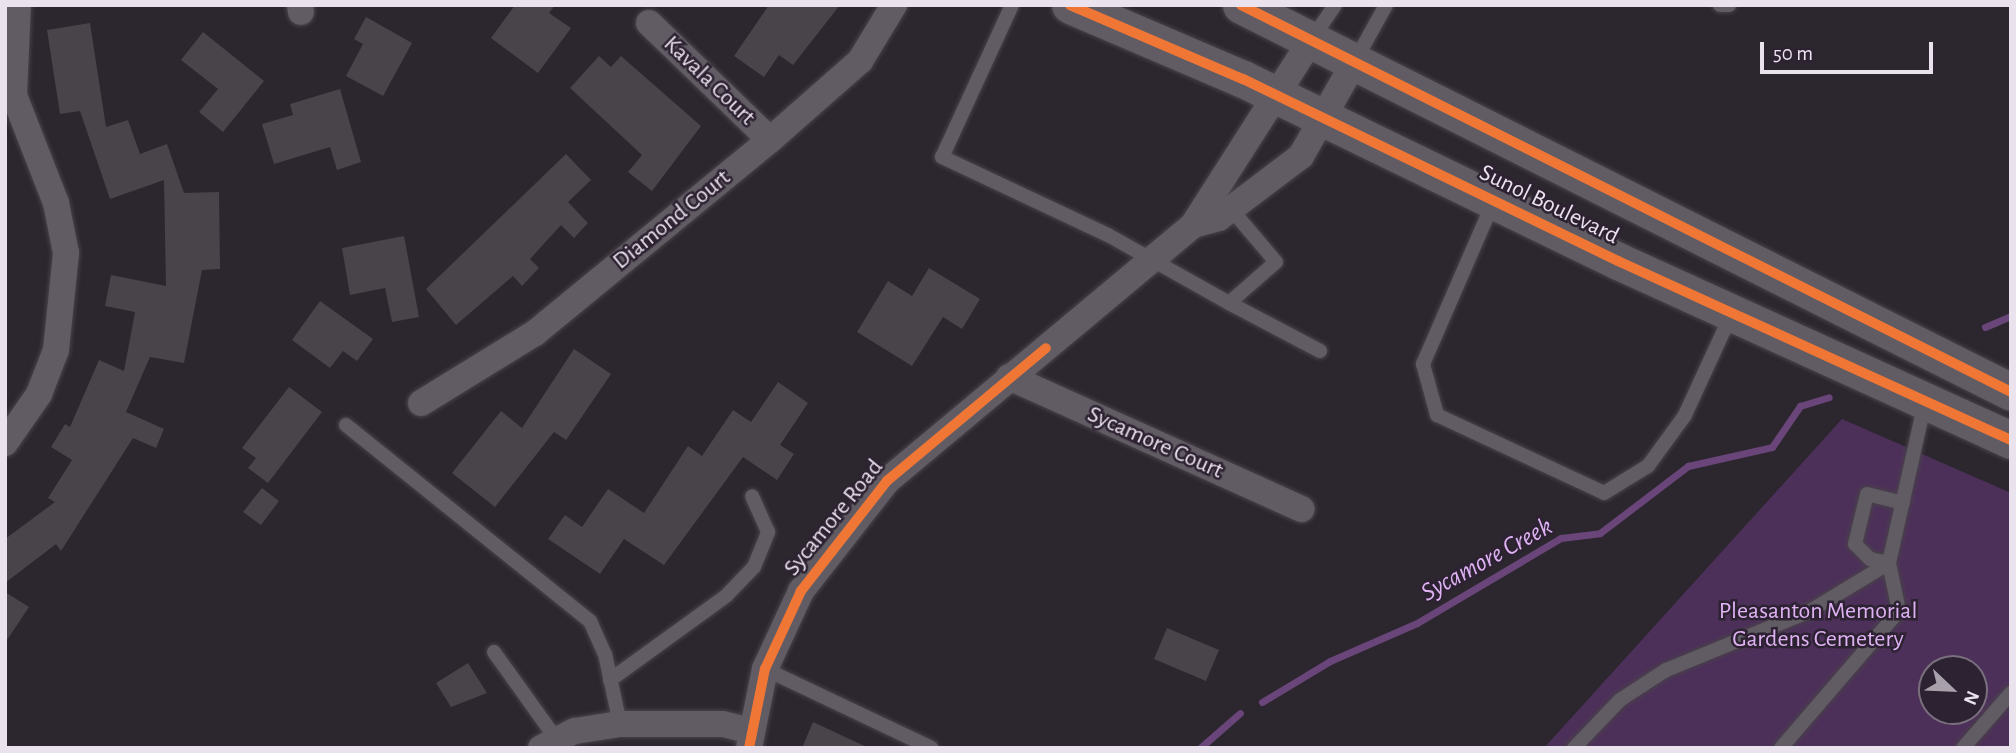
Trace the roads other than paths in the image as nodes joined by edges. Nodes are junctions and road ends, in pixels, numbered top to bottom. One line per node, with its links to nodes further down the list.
1 (18, 5): 12 (street)
2 (894, 5): 14 (street, Diamond Court)
3 (1012, 5): 18 (lane)
4 (1070, 5): 11 (main road, Sunol Boulevard)
5 (1241, 5): 9 (main road, Sunol Boulevard)
6 (1335, 5): 9 (lane)
7 (1386, 5): 10 (lane)
8 (649, 23): 14 (street, Kavala Court)
9 (1312, 39): 10 (main road, Sunol Boulevard); 11 (street, Sycamore Road)
10 (1355, 61): 13 (street, Sycamore Road); 23 (main road, Sunol Boulevard)
11 (1274, 94): 13 (main road, Sunol Boulevard); 17 (street, Sycamore Road)
12 (10, 95): 29 (street)
13 (1322, 119): 15 (main road, Sunol Boulevard); 16 (street, Sycamore Road)
14 (770, 140): 24 (street, Diamond Court)
15 (1494, 202): 20 (main road, Sunol Boulevard); 20 (lane)
16 (1231, 209): 17 (street, Sycamore Road); 19 (lane)
17 (1193, 225): 18 (street, Sycamore Road)
18 (1153, 260): 19 (lane); 22 (street, Sycamore Road)
19 (1229, 303): 21 (lane)
20 (1732, 313): 25 (main road, Sunol Boulevard)
21 (1320, 351)
22 (1009, 377): 32 (street, Sycamore Court); 35 (street, Sycamore Road)
23 (2011, 392)
24 (421, 403)
25 (1930, 403): 26 (main road); 28 (main road, Sunol Boulevard); 31 (lane)
26 (2011, 413)
27 (346, 425): 36 (lane)
28 (2011, 440)
29 (5, 443)
30 (752, 496): 36 (lane)
31 (1903, 503): 33 (lane); 33 (lane)
32 (1302, 509)
33 (1889, 563): 42 (lane); 43 (lane)
34 (494, 652): 40 (lane)
35 (765, 669): 39 (street, Sycamore Road); 41 (lane)
36 (610, 680): 38 (lane)
37 (2011, 693): 44 (lane)
38 (620, 724): 39 (street, Sycamore Road); 40 (street, Sycamore Road)
39 (750, 739)
40 (549, 744)
41 (931, 748)
42 (1574, 748)
43 (1781, 748)
44 (1963, 748)

